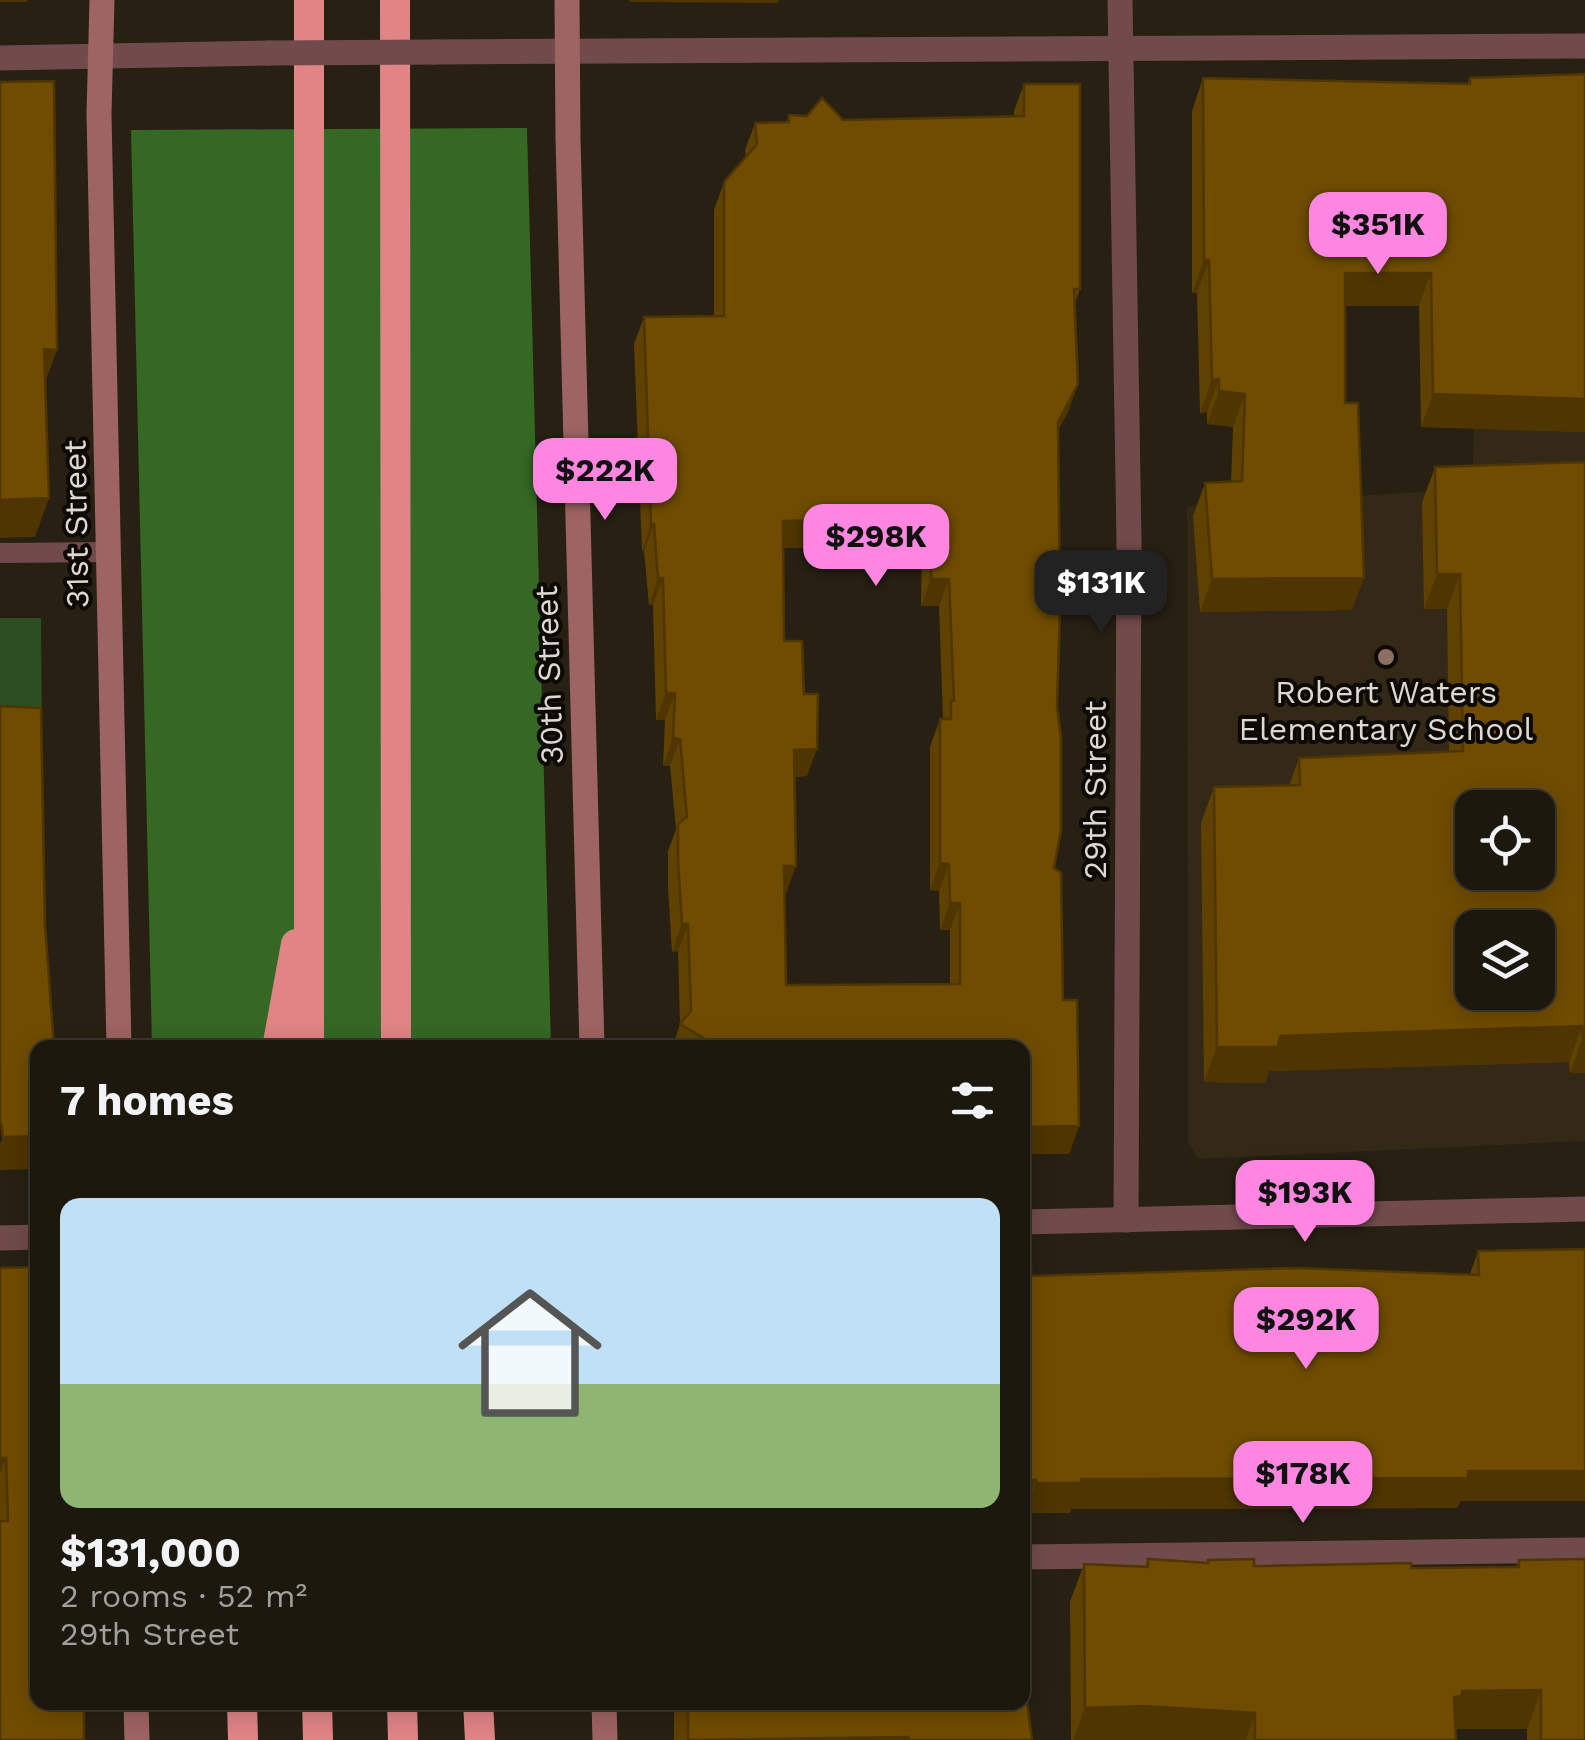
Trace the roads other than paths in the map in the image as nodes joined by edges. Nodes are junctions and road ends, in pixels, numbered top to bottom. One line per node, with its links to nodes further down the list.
1 (102, 0): 9 (main road, 31st Street)
2 (309, 0): 13 (highway)
3 (395, 0): 17 (highway)
4 (567, 0): 8 (main road, 30th Street)
5 (1120, 0): 7 (street, 29th Street)
6 (1585, 46): 7 (street)
7 (1121, 48): 8 (street); 20 (street, 29th Street)
8 (568, 53): 9 (street, bridge); 18 (main road, 30th Street)
9 (100, 54): 10 (street); 11 (main road, 31st Street)
10 (0, 58)
11 (109, 552): 12 (lane); 14 (main road, 31st Street)
12 (0, 553)
13 (311, 862): 15 (highway); 16 (highway)
14 (119, 1040)
15 (278, 1040)
16 (308, 1040)
17 (399, 1040)
18 (592, 1040)
19 (1585, 1209): 20 (street)
20 (1126, 1220): 21 (street)
21 (1030, 1222)
22 (30, 1237): 23 (street)
23 (0, 1238)
24 (1585, 1550): 25 (street)
25 (1030, 1557)
26 (136, 1710): 32 (main road)
27 (242, 1710): 33 (highway)
28 (317, 1710): 34 (highway)
29 (402, 1710): 35 (highway)
30 (478, 1710): 36 (highway)
31 (604, 1710): 37 (main road)
32 (137, 1740)
33 (243, 1740)
34 (318, 1740)
35 (403, 1740)
36 (480, 1740)
37 (605, 1740)

